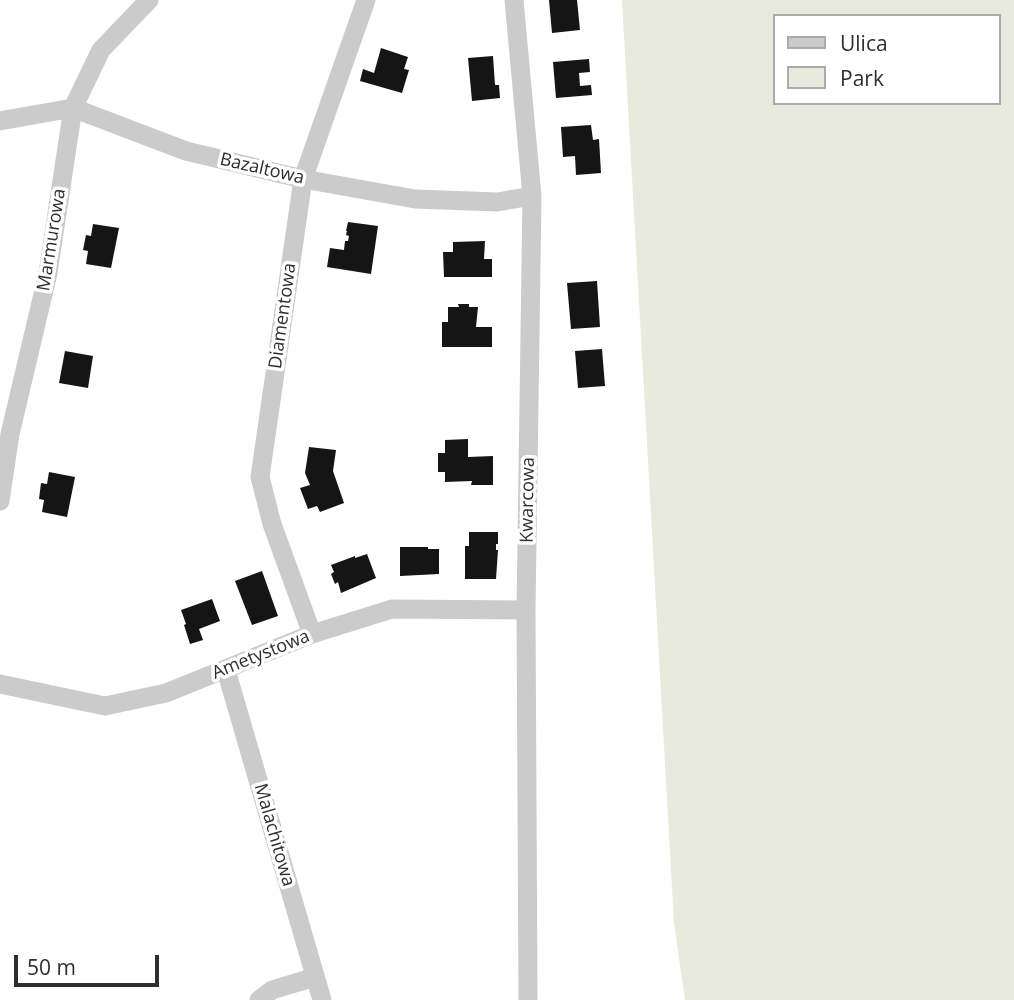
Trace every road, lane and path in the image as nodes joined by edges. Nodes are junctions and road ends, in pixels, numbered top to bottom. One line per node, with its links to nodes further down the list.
1 (149, 0): 4 (street, Marmurowa)
2 (366, 0): 6 (street, Diamentowa)
3 (514, 0): 7 (street, Kwarcowa)
4 (73, 108): 5 (street); 6 (street, Bazaltowa); 8 (street, Marmurowa)
5 (0, 121)
6 (303, 179): 7 (street, Bazaltowa); 10 (street, Diamentowa)
7 (532, 196): 9 (street, Kwarcowa)
8 (0, 501)
9 (526, 610): 10 (street, Ametystowa); 16 (street, Kwarcowa)
10 (312, 634): 11 (street, Ametystowa)
11 (226, 670): 12 (street, Ametystowa); 13 (street, Malachitowa)
12 (0, 684)
13 (315, 977): 14 (street); 15 (street, Malachitowa)
14 (259, 1000)
15 (322, 1000)
16 (528, 1000)

